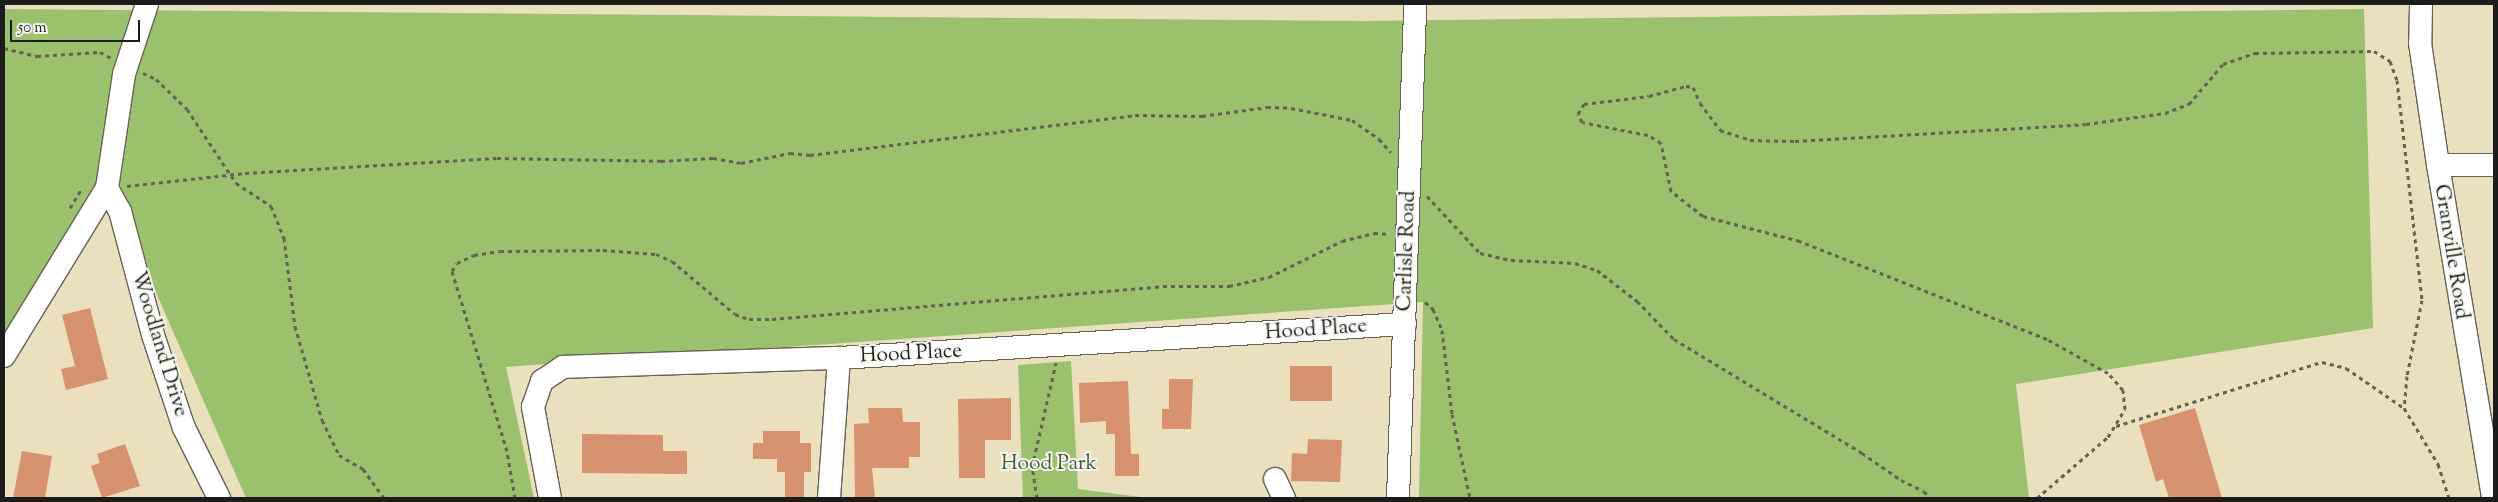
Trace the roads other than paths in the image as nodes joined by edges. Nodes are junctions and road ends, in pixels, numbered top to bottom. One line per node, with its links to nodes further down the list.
1 (147, 4): 6 (street)
2 (1415, 4): 7 (street, Carlisle Road)
3 (2420, 4): 5 (street, Granville Road)
4 (2494, 165): 5 (street)
5 (2438, 166): 14 (street, Granville Road)
6 (106, 188): 8 (street); 10 (street, Woodland Drive)
7 (1405, 324): 9 (street, Hood Place); 13 (street, Carlisle Road)
8 (4, 356)
9 (839, 358): 11 (street, Hood Place); 12 (street)
10 (219, 498)
11 (550, 498)
12 (829, 498)
13 (1398, 498)
14 (2493, 498)

